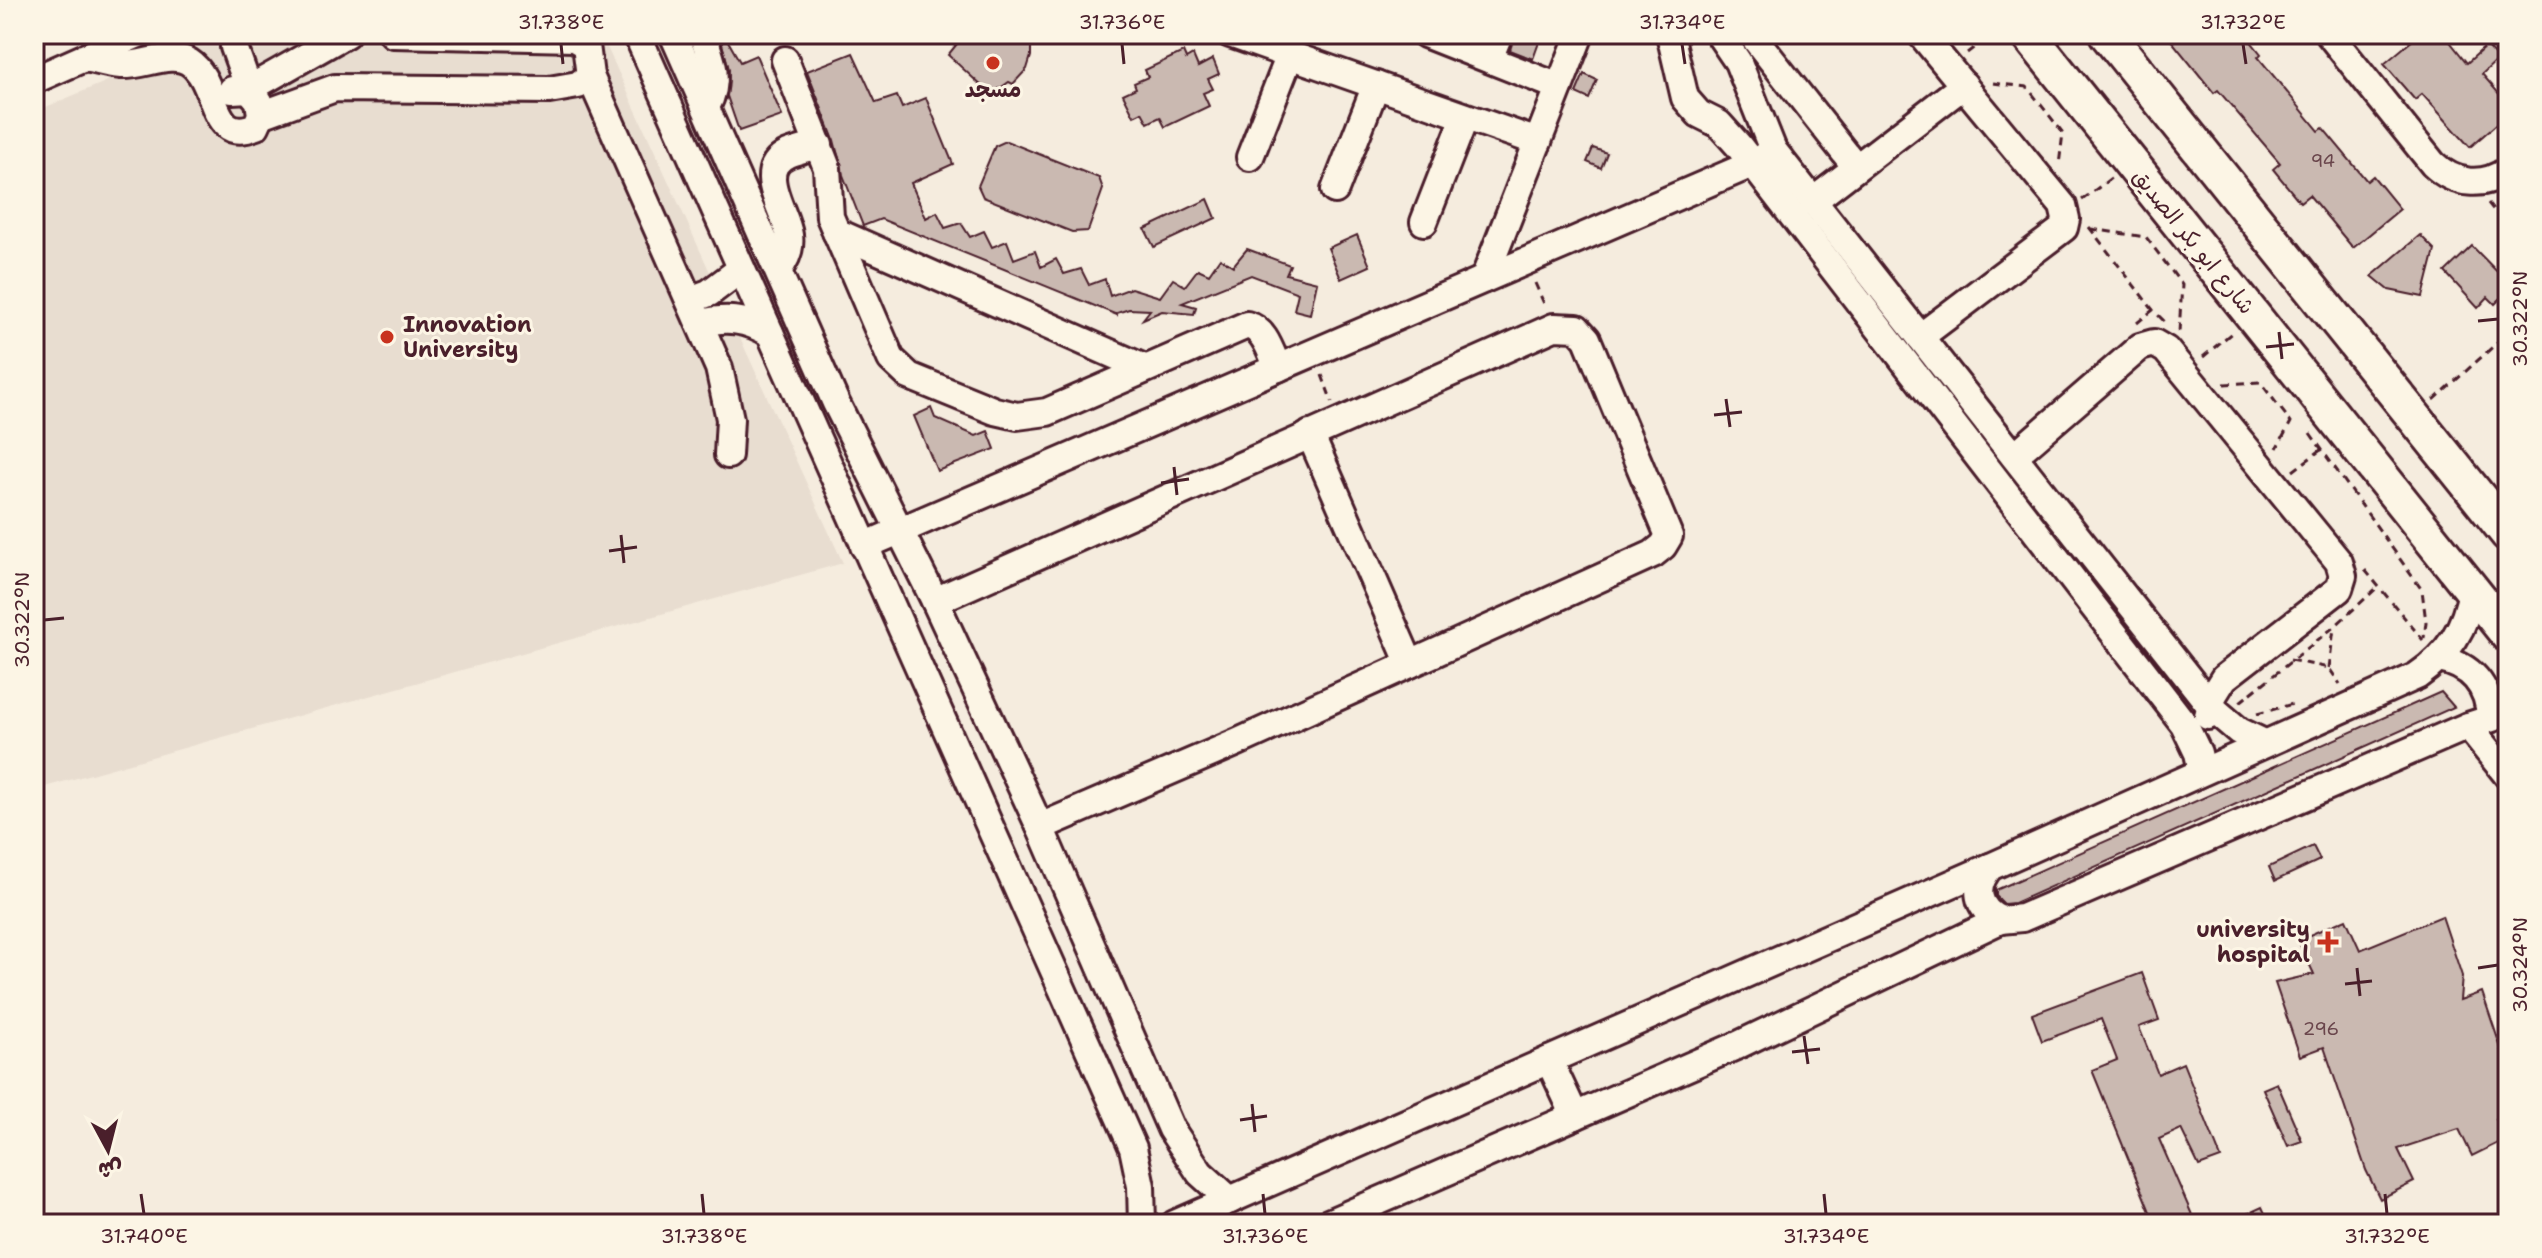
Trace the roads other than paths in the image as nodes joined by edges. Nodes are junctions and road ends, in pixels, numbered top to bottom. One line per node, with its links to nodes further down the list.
1 (138, 34): 20 (street)
2 (240, 34): 28 (street)
3 (346, 34): 28 (street)
4 (393, 34): 23 (street)
5 (637, 34): 43 (street)
6 (673, 34): 30 (street)
7 (702, 34): 30 (street)
8 (1231, 34): 19 (street)
9 (1425, 34): 21 (street)
10 (1499, 34): 21 (street)
11 (1580, 34): 27 (street)
12 (1670, 34): 36 (street)
13 (1719, 34): 36 (street)
14 (1755, 34): 37 (street)
15 (1921, 34): 24 (street)
16 (2028, 34): 57 (main road, شارع ابو بكر الصديق)
17 (2107, 34): 55 (main road)
18 (2337, 37): 38 (street)
19 (1290, 55): 26 (street); 35 (street)
20 (84, 58): 25 (street); 29 (street)
21 (1489, 59): 27 (street)
22 (785, 60): 34 (street)
23 (590, 76): 31 (street); 46 (street)
24 (1970, 76): 37 (street); 48 (street)
25 (34, 80)
26 (1376, 85): 32 (street); 39 (street)
27 (1559, 87): 33 (street)
28 (249, 89): 29 (street); 31 (street)
29 (216, 105): 31 (street)
30 (706, 107): 44 (street)
31 (261, 115)
32 (1465, 117): 33 (street); 41 (street)
33 (1538, 142): 45 (street)
34 (819, 145): 42 (street); 44 (street)
35 (1250, 157)
36 (1763, 157): 40 (street); 45 (street); 66 (street)
37 (1856, 167): 40 (street)
38 (2508, 170)
39 (1335, 190)
40 (1813, 201): 48 (street)
41 (1424, 222)
42 (836, 232): 49 (street); 49 (street)
43 (741, 269): 46 (street); 47 (street)
44 (778, 270): 54 (street)
45 (1484, 279): 50 (street)
46 (695, 312): 47 (street); 52 (street)
47 (770, 333): 56 (street)
48 (1920, 337): 53 (street)
49 (1144, 368): 50 (street)
50 (1278, 368): 54 (street)
51 (1310, 434): 58 (street); 63 (street); 63 (street)
52 (728, 455)
53 (2014, 456): 64 (street); 64 (street)
54 (900, 531): 56 (street); 58 (street)
55 (2508, 534)
56 (864, 546): 62 (street)
57 (2472, 590): 59 (main road, شارع ابو بكر الصديق); 60 (street)
58 (935, 601): 61 (street)
59 (2508, 635)
60 (2426, 649): 65 (street); 67 (street)
61 (957, 650): 62 (street); 68 (street)
62 (915, 660): 69 (street)
63 (1410, 664): 72 (street)
64 (2215, 697): 66 (street); 67 (street)
65 (2489, 719): 71 (street); 74 (street)
66 (2184, 724): 70 (street)
67 (2264, 743): 70 (street)
68 (1001, 744): 69 (street); 72 (street)
69 (960, 761): 76 (street)
70 (2202, 771): 73 (street)
71 (2508, 776)
72 (1040, 827): 75 (street)
73 (1990, 867): 74 (street); 77 (street)
74 (2000, 920): 78 (street)
75 (1103, 972): 76 (street); 79 (street)
76 (1063, 993): 80 (street)
77 (1549, 1060): 78 (street); 79 (street)
78 (1575, 1116): 82 (street)
79 (1230, 1200): 81 (street)
80 (1142, 1224)
81 (1175, 1224)
82 (1326, 1224)

